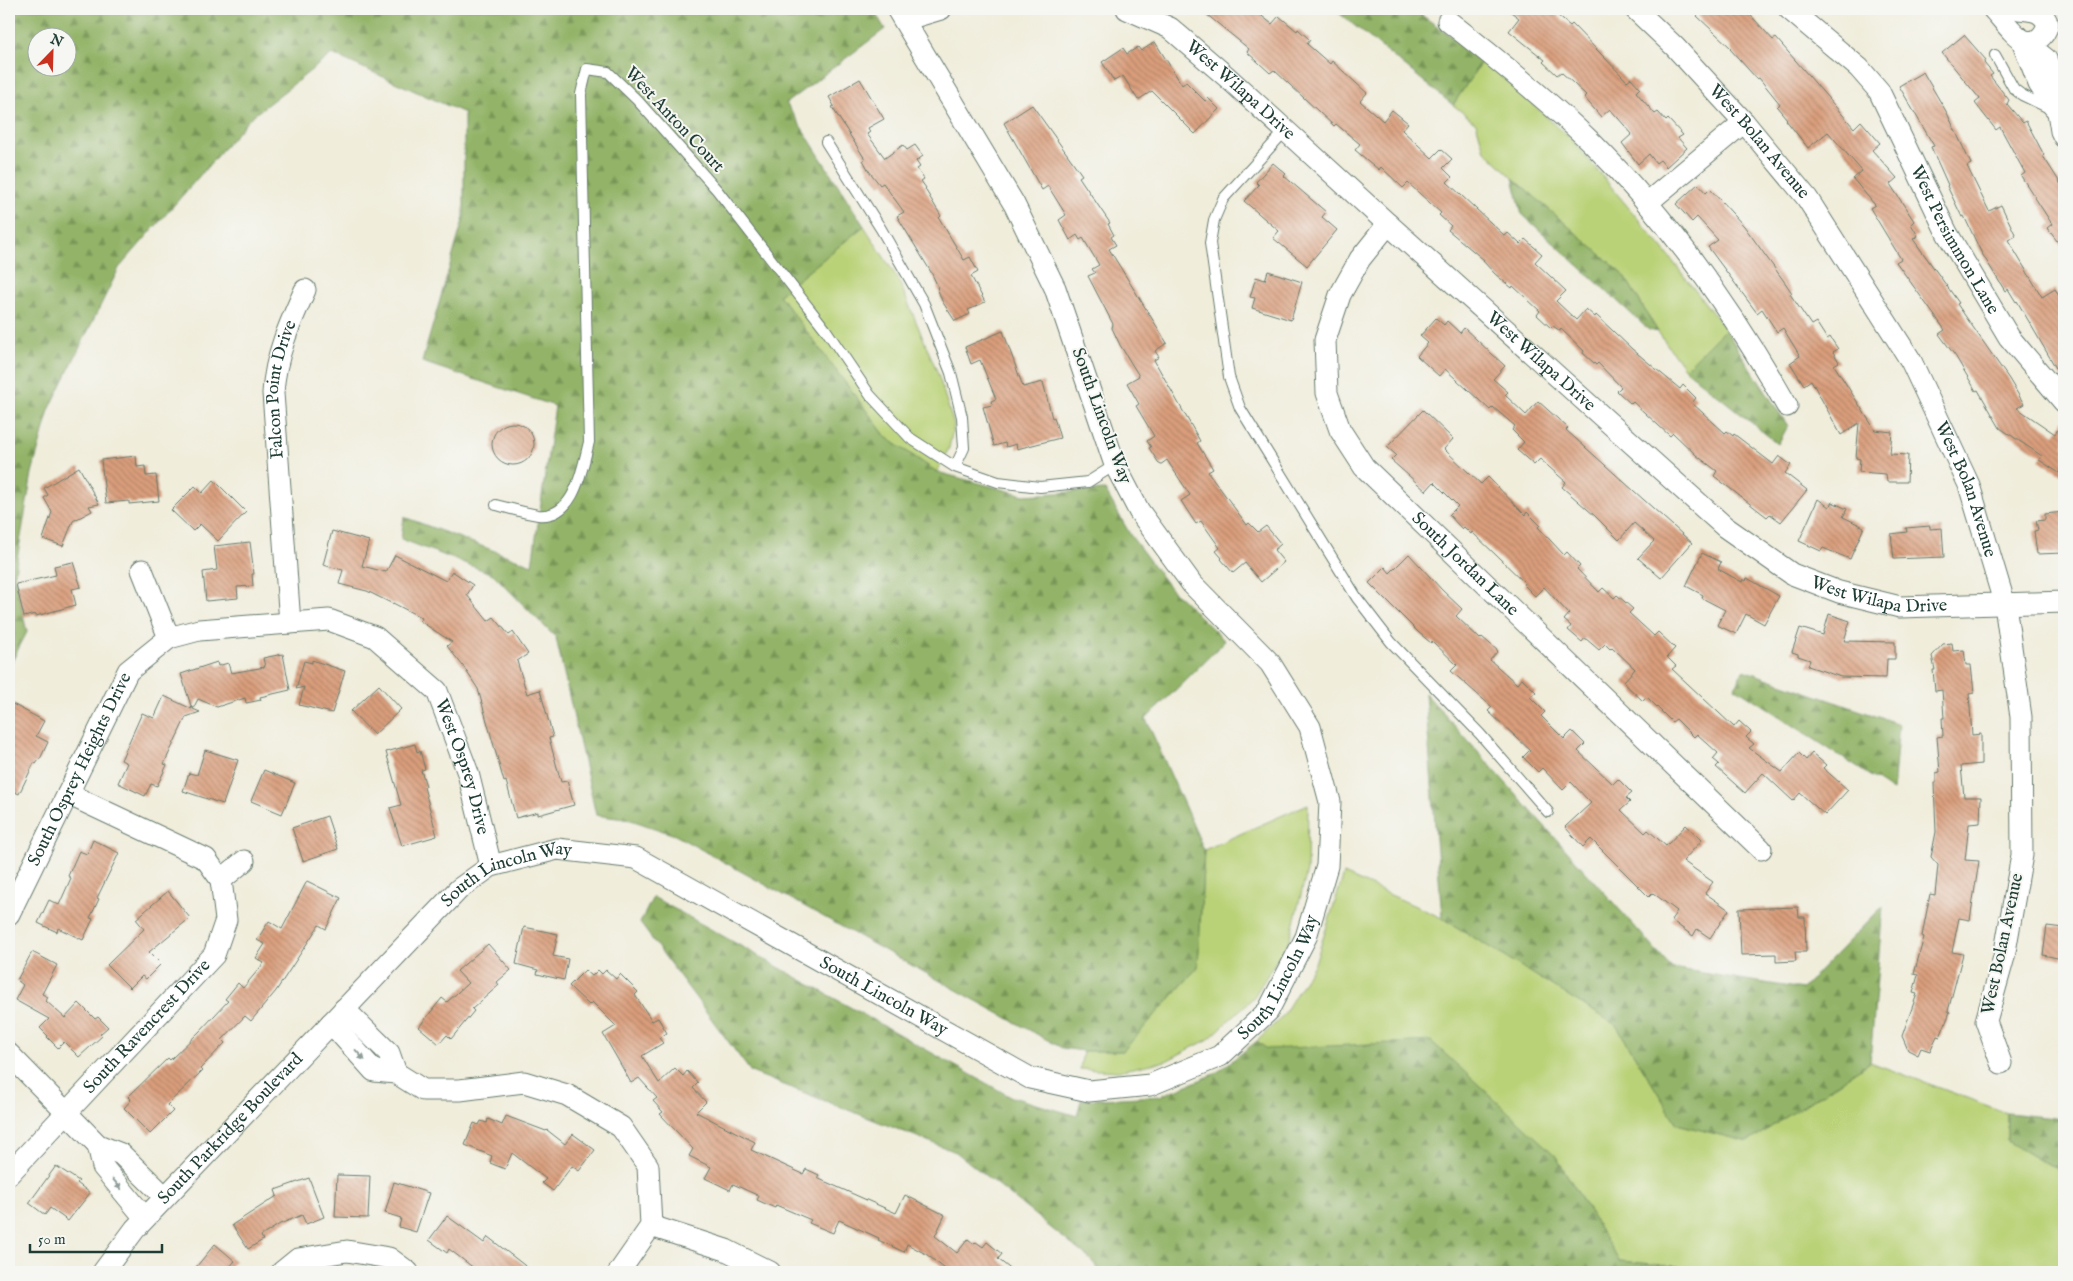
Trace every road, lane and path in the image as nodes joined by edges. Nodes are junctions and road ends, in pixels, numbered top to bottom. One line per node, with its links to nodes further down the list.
1 (940, 9): 7 (street)
2 (1127, 9): 13 (street, West Wilapa Drive)
3 (1634, 9): 12 (street, West Bolan Avenue)
4 (1789, 9): 19 (street, West Persimmon Lane)
5 (1993, 9): 9 (street)
6 (2019, 9): 9 (street)
7 (900, 14): 21 (street, South Lincoln Way)
8 (1448, 21): 16 (street)
9 (2022, 40): 11 (street)
10 (1995, 55): 11 (lane)
11 (2056, 111): 14 (street)
12 (1744, 122): 16 (street); 26 (street, West Bolan Avenue)
13 (1286, 130): 17 (street, West Wilapa Drive); 30 (lane)
14 (2064, 137)
15 (826, 142): 22 (lane)
16 (1647, 202): 20 (street)
17 (1388, 224): 26 (street, West Wilapa Drive); 31 (street, South Jordan Lane)
18 (305, 290): 27 (street, Falcon Point Drive)
19 (2064, 402)
20 (1788, 406)
21 (1116, 465): 22 (lane, West Anton Court); 33 (street, South Lincoln Way)
22 (955, 467): 23 (lane, West Anton Court)
23 (496, 505)
24 (142, 570): 28 (street)
25 (2064, 602): 26 (street, West Wilapa Drive)
26 (2005, 605): 38 (street, West Bolan Avenue)
27 (290, 623): 28 (street, West Osprey Drive); 33 (street, West Osprey Drive)
28 (169, 638): 29 (street, South Osprey Heights Drive)
29 (68, 794): 34 (street, South Ravencrest Drive); 35 (street, South Osprey Heights Drive)
30 (1548, 812)
31 (1760, 849)
32 (244, 861): 34 (street)
33 (491, 866): 36 (street, South Lincoln Way)
34 (221, 880): 39 (street, South Ravencrest Drive)
35 (9, 914)
36 (337, 1016): 42 (street, South Parkridge Boulevard); 44 (street)
37 (9, 1054): 39 (street)
38 (2001, 1062)
39 (67, 1113): 40 (street); 41 (street, South Ravencrest Drive)
40 (98, 1145): 42 (street); 43 (street, one-way to 43)
41 (9, 1174)
42 (165, 1197): 43 (street, South Parkridge Boulevard)
43 (145, 1218): 45 (street, South Parkridge Boulevard)
44 (651, 1226): 48 (street); 49 (street)
45 (103, 1272)
46 (282, 1272): 47 (street)
47 (408, 1272)
48 (619, 1272)
49 (770, 1272)

